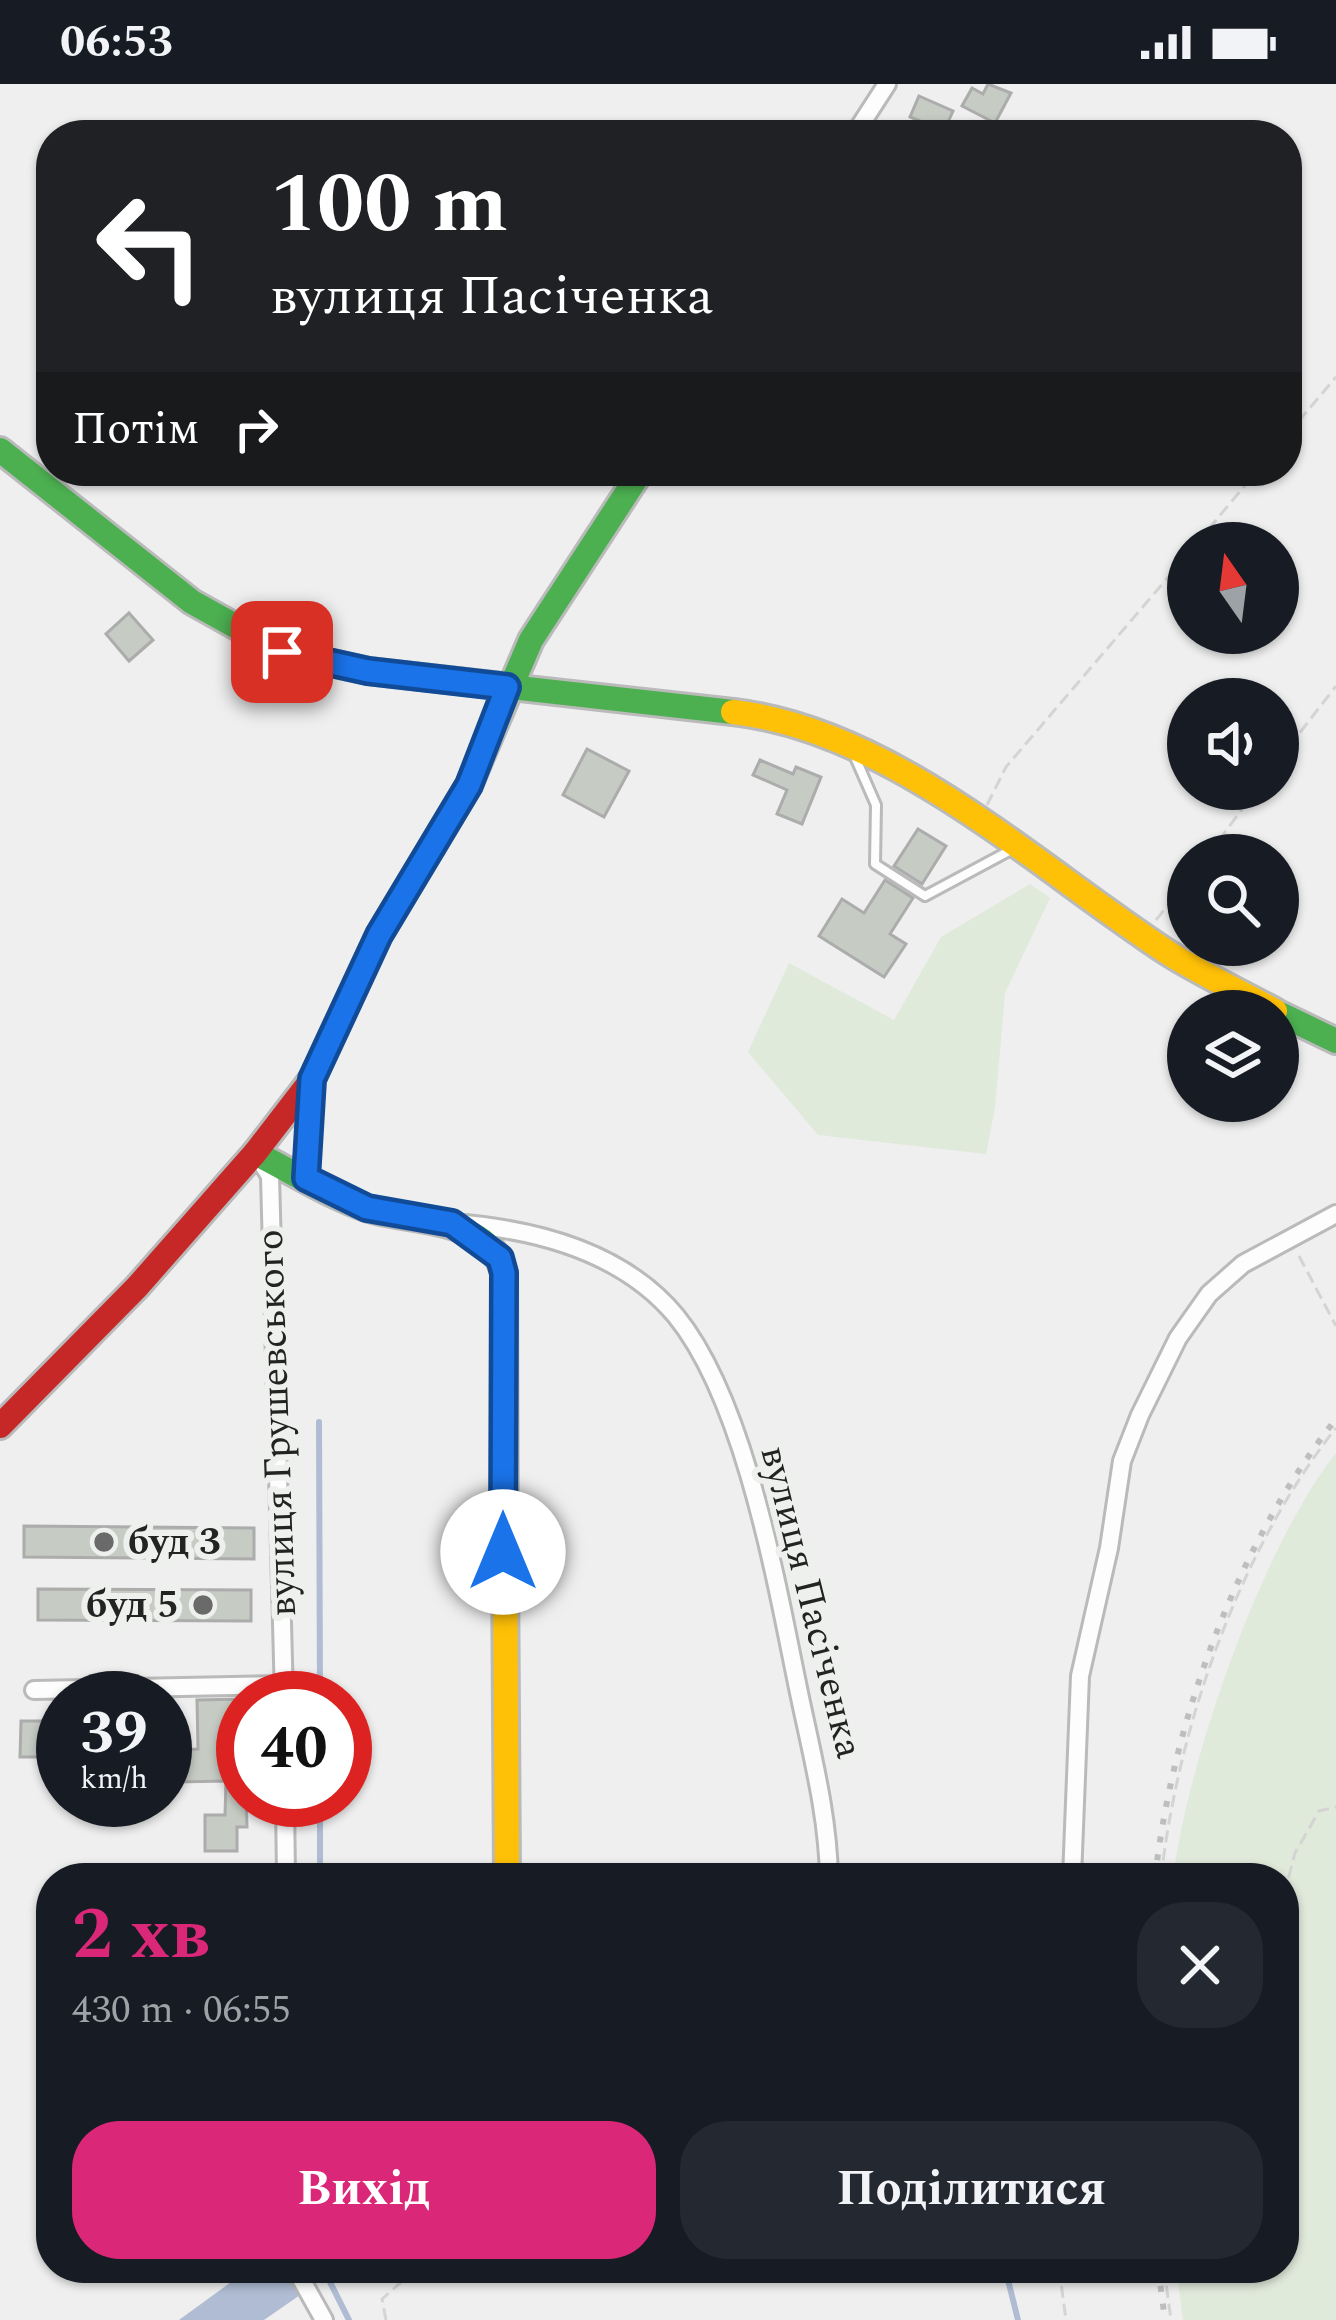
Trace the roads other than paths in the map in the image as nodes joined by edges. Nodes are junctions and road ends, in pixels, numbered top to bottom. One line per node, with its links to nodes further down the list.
1 (886, 84): 2 (street)
2 (863, 120)
3 (0, 450): 4 (street)
4 (36, 478)
5 (45, 486): 7 (street)
6 (631, 486): 7 (street)
7 (507, 687): 8 (street); 13 (street)
8 (849, 745): 9 (street); 9 (lane)
9 (1016, 847): 10 (street)
10 (1238, 990)
11 (1299, 1023): 12 (street)
12 (1336, 1041)
13 (312, 1079): 14 (street); 15 (street)
14 (255, 1153): 15 (street, вулиця Пасіченка); 18 (street); 19 (street, вулиця Грушевського)
15 (306, 1178): 17 (street, вулиця Пасіченка)
16 (1336, 1214): 26 (street)
17 (452, 1223): 24 (street, вулиця Пасіченка); 25 (street, вулиця Пасіченка)
18 (0, 1426)
19 (283, 1671)
20 (34, 1690): 21 (street)
21 (216, 1691)
22 (285, 1827): 23 (street)
23 (286, 1863)
24 (507, 1863)
25 (829, 1863)
26 (1073, 1863)
27 (303, 2283): 28 (street)
28 (324, 2320)

